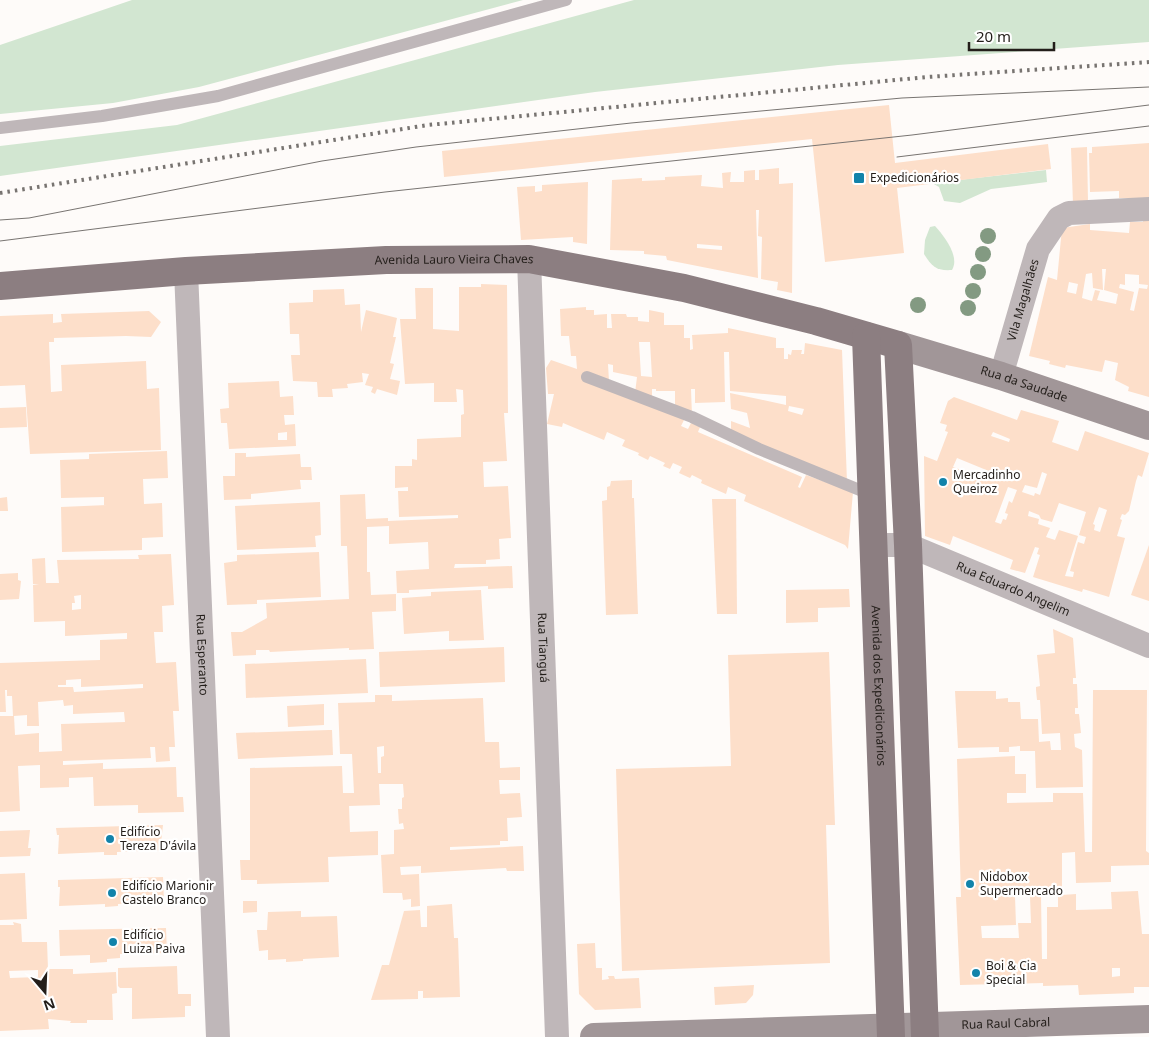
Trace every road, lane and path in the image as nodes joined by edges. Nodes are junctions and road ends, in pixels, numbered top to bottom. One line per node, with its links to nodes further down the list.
1 (566, 0): 2 (lane)
2 (0, 128)
3 (1149, 209): 9 (street, Vila Magalhães)
4 (529, 259): 5 (main road, Avenida Lauro Vieira Chaves); 7 (main road, Avenida Lauro Vieira Chaves); 20 (street, Rua Tianguá)
5 (186, 271): 6 (main road, Avenida Lauro Vieira Chaves); 19 (street, Rua Esperanto)
6 (0, 286)
7 (866, 336): 8 (main road, Avenida Lauro Vieira Chaves); 12 (main road, Avenida dos Expedicionários)
8 (898, 345): 9 (main road, Rua da Saudade); 14 (main road)
9 (1001, 376): 11 (main road, Rua da Saudade)
10 (587, 377): 12 (lane)
11 (1148, 424)
12 (872, 495): 13 (main road, Avenida dos Expedicionários)
13 (874, 545): 14 (street, Rua Eduardo Angelim); 17 (main road, Avenida dos Expedicionários)
14 (908, 545): 15 (street, Rua Eduardo Angelim); 18 (main road)
15 (1149, 646)
16 (1149, 1019): 18 (main road, Rua Raul Cabral)
17 (891, 1032): 18 (main road, Rua Raul Cabral); 21 (main road, Rua Raul Cabral)
18 (925, 1032)
19 (218, 1037)
20 (557, 1037)
21 (594, 1037)

